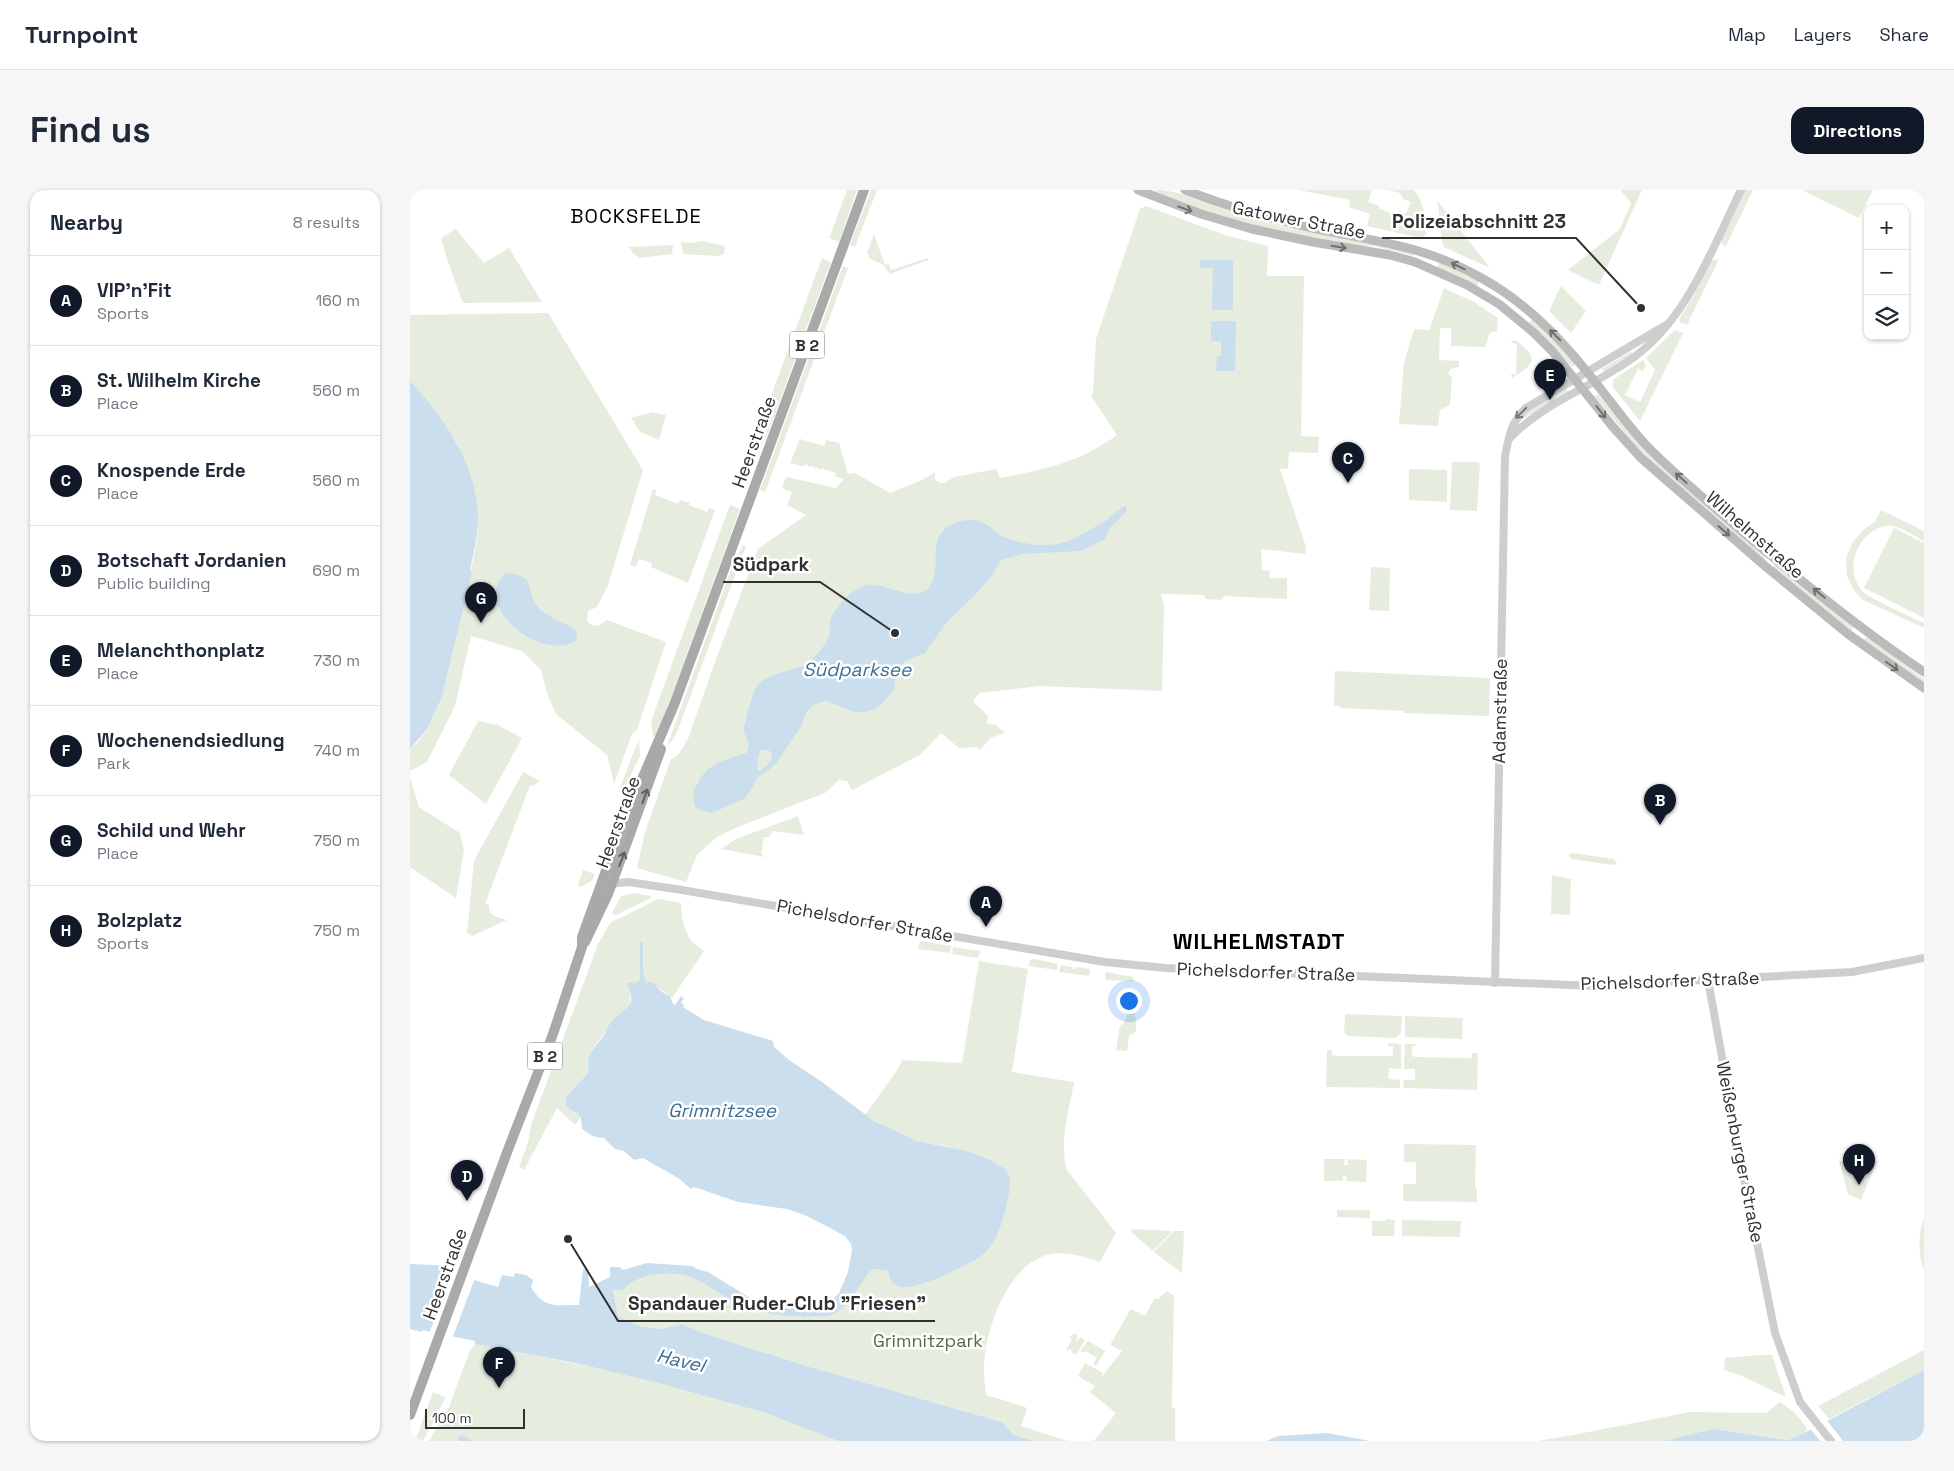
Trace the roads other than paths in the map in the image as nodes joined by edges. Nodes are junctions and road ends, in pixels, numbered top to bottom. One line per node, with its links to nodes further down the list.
1 (864, 190): 21 (main road, Heerstraße / B 2)
2 (1140, 190): 6 (main road, Gatower Straße, one-way to 6)
3 (1185, 190): 5 (main road, Gatower Straße)
4 (1741, 190): 9 (street)
5 (1430, 253): 6 (main road); 7 (main road, Wilhelmstraße, one-way to 5)
6 (1426, 266): 8 (main road, Wilhelmstraße)
7 (1485, 280): 8 (main road); 10 (main road, Wilhelmstraße, one-way to 7)
8 (1478, 291): 11 (main road, Wilhelmstraße)
9 (1666, 325): 10 (street); 12 (street)
10 (1587, 372): 11 (street); 12 (main road, Wilhelmstraße)
11 (1576, 379): 13 (main road, Wilhelmstraße); 14 (street, Adamstraße, one-way to 14)
12 (1595, 382): 13 (street); 15 (main road, Wilhelmstraße, one-way to 12)
13 (1583, 388): 14 (street); 16 (main road, Wilhelmstraße, one-way to 16)
14 (1508, 439): 27 (street, Adamstraße)
15 (1773, 557): 16 (main road); 17 (main road, Wilhelmstraße, one-way to 15)
16 (1765, 566): 18 (main road, Wilhelmstraße)
17 (1866, 631): 18 (main road); 19 (main road, Wilhelmstraße)
18 (1858, 642): 20 (main road, Wilhelmstraße, one-way to 20)
19 (1924, 672)
20 (1924, 688)
21 (674, 705): 22 (main road, Heerstraße / B 2, one-way to 21); 23 (main road, Heerstraße / B 2)
22 (613, 883): 23 (street); 24 (main road, Heerstraße / B 2); 27 (street, Pichelsdorfer Straße)
23 (600, 888): 24 (main road, Heerstraße / B 2)
24 (582, 947): 28 (main road, Heerstraße / B 2)
25 (1924, 958): 26 (street, Pichelsdorfer Straße)
26 (1708, 980): 27 (street, Pichelsdorfer Straße); 29 (street, Weißenburger Straße)
27 (1495, 983)
28 (410, 1415)
29 (1832, 1441)

